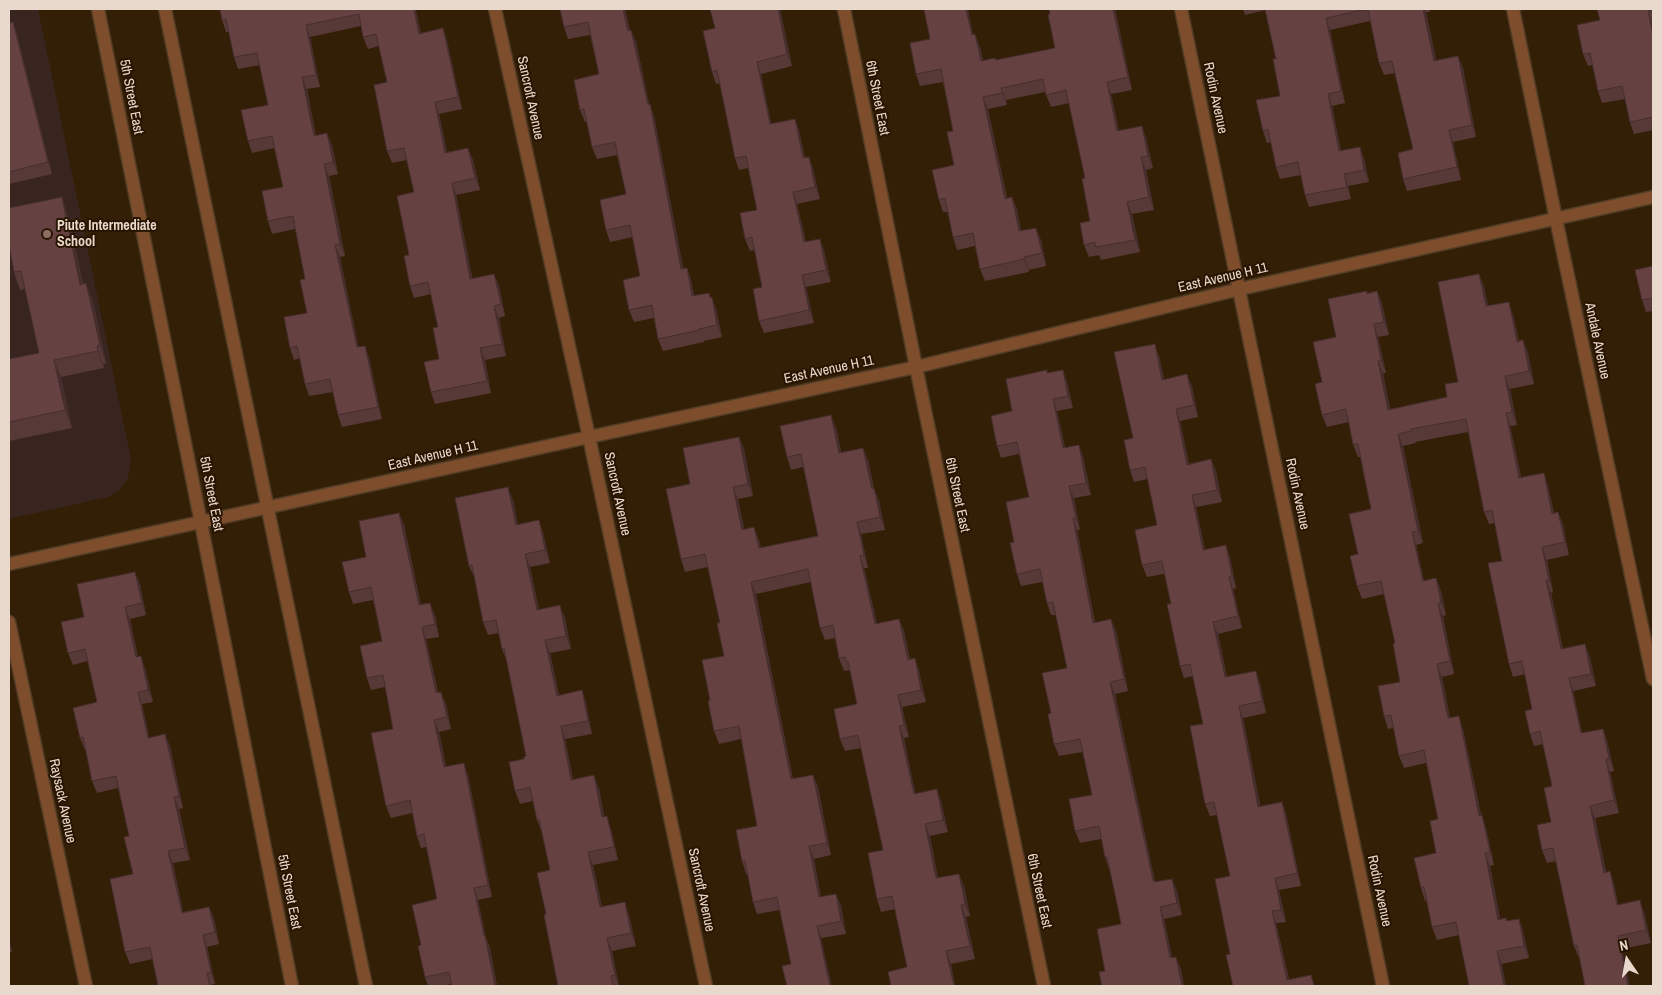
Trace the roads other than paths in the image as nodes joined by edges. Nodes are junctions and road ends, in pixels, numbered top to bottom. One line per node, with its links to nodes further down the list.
1 (98, 9): 13 (street, 5th Street East)
2 (165, 9): 12 (street)
3 (495, 9): 11 (street, Sancroft Avenue)
4 (844, 9): 10 (street, 6th Street East)
5 (1181, 9): 9 (street, Rodin Avenue)
6 (1513, 9): 8 (street, Andale Avenue)
7 (1653, 197): 8 (street, East Avenue H 11)
8 (1556, 219): 9 (street, East Avenue H 11); 16 (street, Andale Avenue)
9 (1240, 289): 10 (street, East Avenue H 11); 22 (street, Rodin Avenue)
10 (916, 367): 11 (street, East Avenue H 11); 21 (street, 6th Street East)
11 (589, 437): 12 (street, East Avenue H 11); 20 (street, Sancroft Avenue)
12 (268, 508): 13 (street, East Avenue H 11); 19 (street)
13 (201, 523): 14 (street, East Avenue H 11); 18 (street, 5th Street East)
14 (9, 564)
15 (9, 622): 17 (street, Raysack Avenue)
16 (1653, 679)
17 (86, 986)
18 (292, 986)
19 (366, 986)
20 (706, 986)
21 (1044, 986)
22 (1383, 986)

